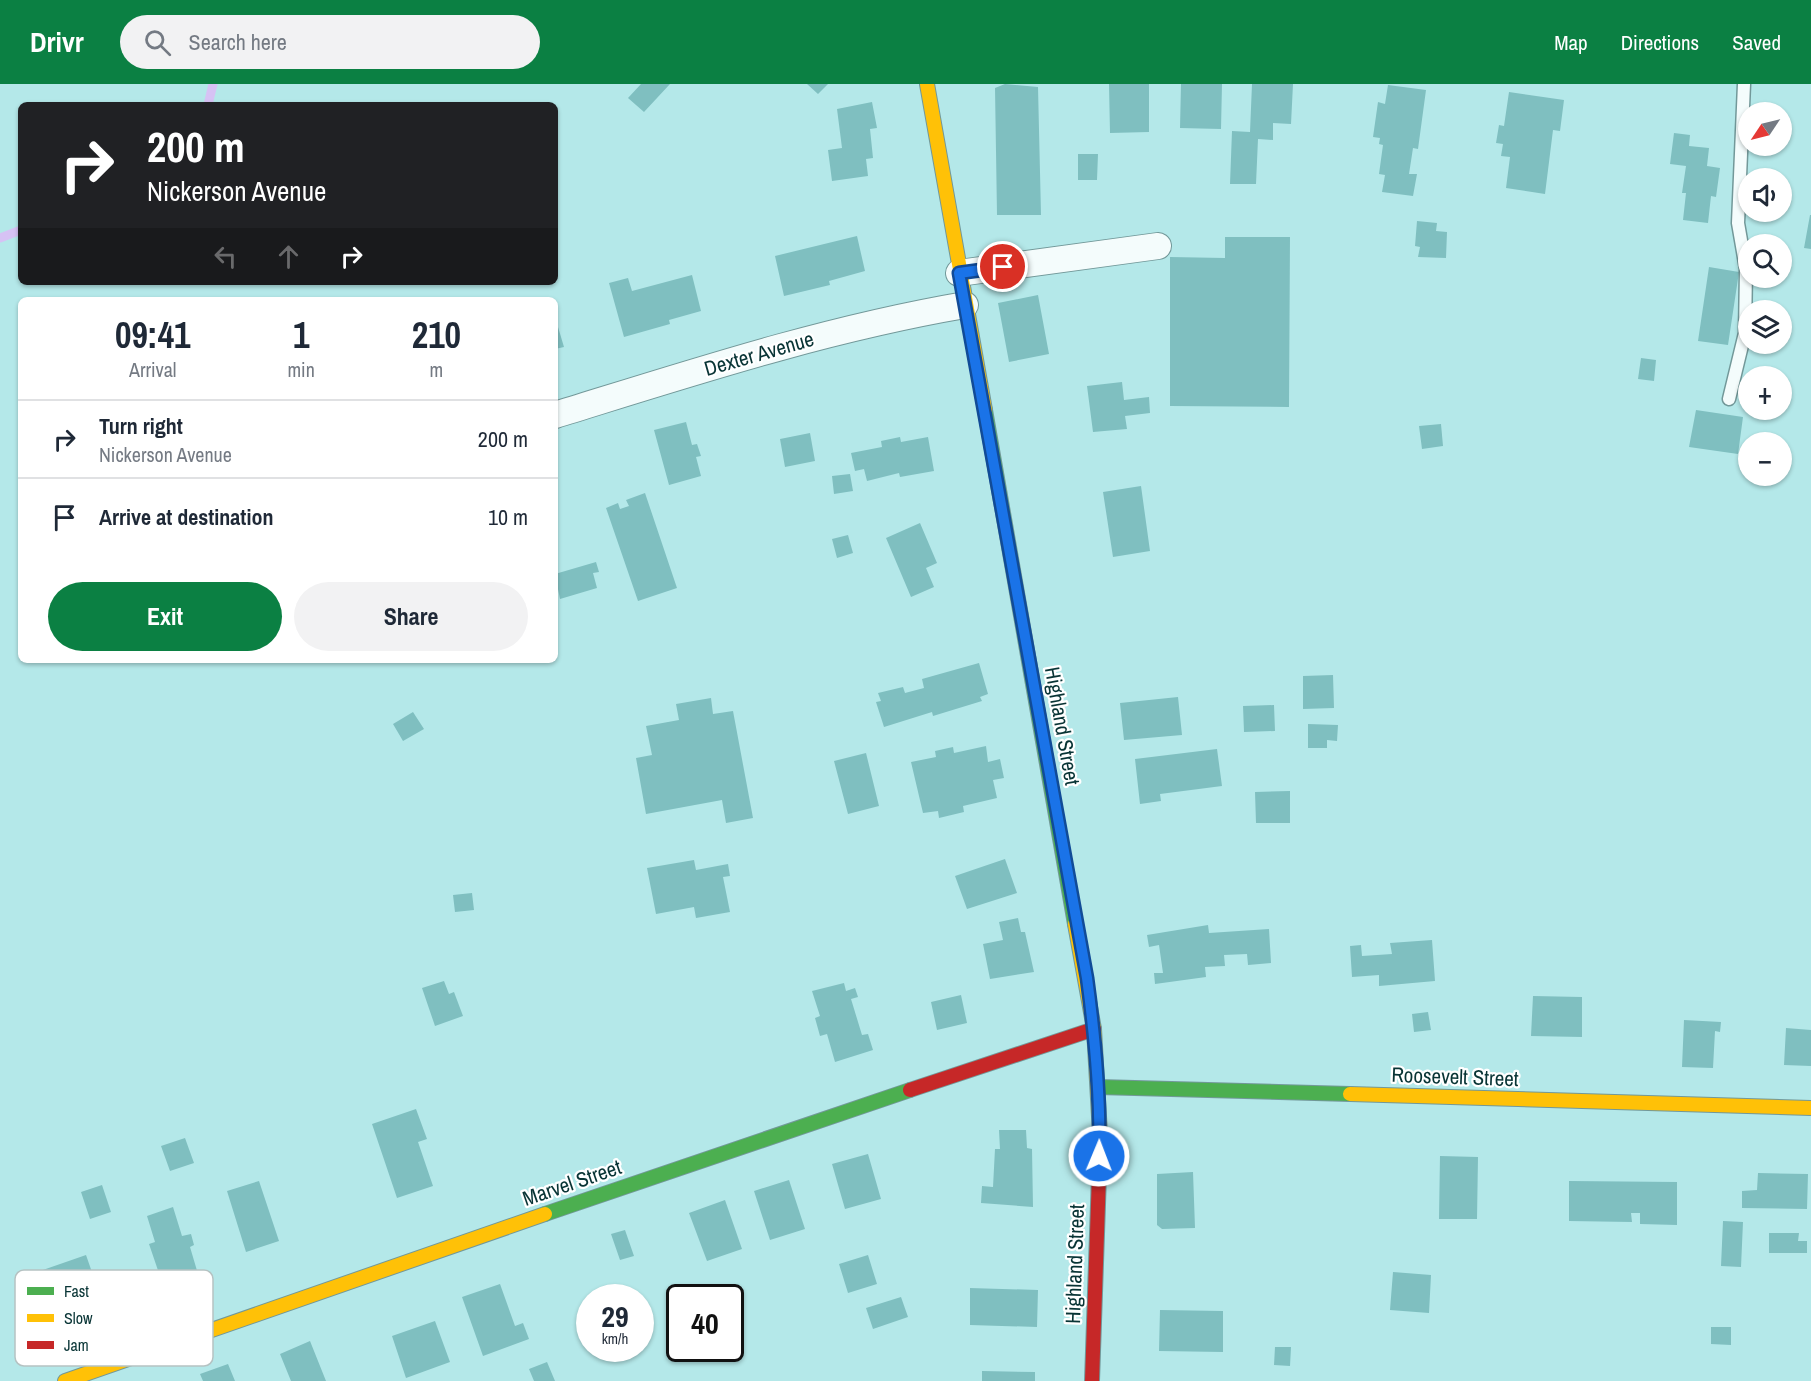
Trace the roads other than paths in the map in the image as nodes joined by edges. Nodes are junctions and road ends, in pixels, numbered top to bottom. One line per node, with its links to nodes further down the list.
1 (927, 84): 4 (street, Highland Street)
2 (1744, 84): 6 (lane)
3 (1158, 246): 4 (street)
4 (959, 273): 5 (street, Highland Street)
5 (965, 305): 7 (street, Dexter Avenue); 8 (street, Highland Street)
6 (1728, 399)
7 (558, 414)
8 (1094, 1029): 9 (street, Highland Street); 11 (street, Marvel Street)
9 (1098, 1087): 10 (street, Roosevelt Street); 14 (street, Highland Street)
10 (1811, 1108)
11 (213, 1330)
12 (109, 1366): 13 (street, Marvel Street)
13 (66, 1381)
14 (1092, 1381)

